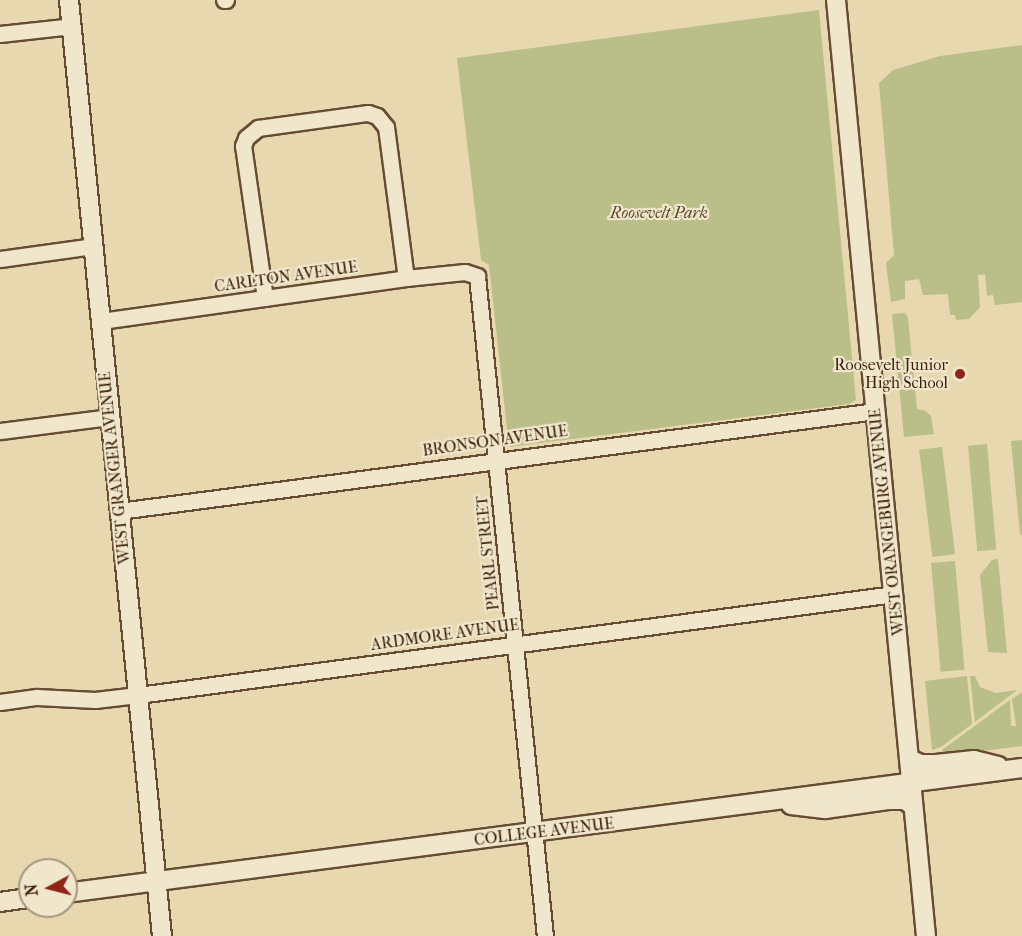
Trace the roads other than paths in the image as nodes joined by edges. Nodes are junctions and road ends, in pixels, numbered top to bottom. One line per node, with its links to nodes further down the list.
1 (69, 0): 3 (street, WEST GRANGER AVENUE)
2 (836, 0): 11 (street, WEST ORANGEBURG AVENUE)
3 (72, 26): 4 (street); 5 (street, WEST GRANGER AVENUE)
4 (0, 34)
5 (94, 246): 6 (street); 10 (street, WEST GRANGER AVENUE)
6 (0, 259)
7 (476, 274): 8 (street, CARLTON AVENUE); 14 (street, PEARL STREET)
8 (406, 278): 9 (street, CARLTON AVENUE); 9 (street)
9 (265, 298): 10 (street, CARLTON AVENUE)
10 (101, 321): 12 (street, WEST GRANGER AVENUE)
11 (876, 411): 14 (street, BRONSON AVENUE); 16 (street, WEST ORANGEBURG AVENUE)
12 (109, 417): 13 (street); 15 (street, WEST GRANGER AVENUE)
13 (0, 431)
14 (498, 459): 15 (street, BRONSON AVENUE); 17 (street, PEARL STREET)
15 (119, 511): 18 (street, WEST GRANGER AVENUE)
16 (894, 594): 17 (street, ARDMORE AVENUE); 20 (street, WEST ORANGEBURG AVENUE)
17 (516, 644): 18 (street, ARDMORE AVENUE); 25 (street, PEARL STREET)
18 (138, 695): 19 (street, ARDMORE AVENUE); 26 (street, WEST GRANGER AVENUE)
19 (0, 702)
20 (909, 759): 21 (street); 22 (street, WEST ORANGEBURG AVENUE)
21 (1016, 768): 22 (street, COLLEGE AVENUE)
22 (911, 781): 23 (street, COLLEGE AVENUE); 24 (street, WEST ORANGEBURG AVENUE)
23 (768, 802): 24 (street); 25 (street, COLLEGE AVENUE)
24 (913, 806): 32 (street, WEST ORANGEBURG AVENUE)
25 (535, 833): 26 (street, COLLEGE AVENUE); 31 (street, PEARL STREET)
26 (157, 882): 27 (street, COLLEGE AVENUE); 30 (street, WEST GRANGER AVENUE)
27 (78, 892)
28 (18, 900): 29 (street)
29 (0, 902)
30 (162, 936)
31 (545, 936)
32 (926, 936)

